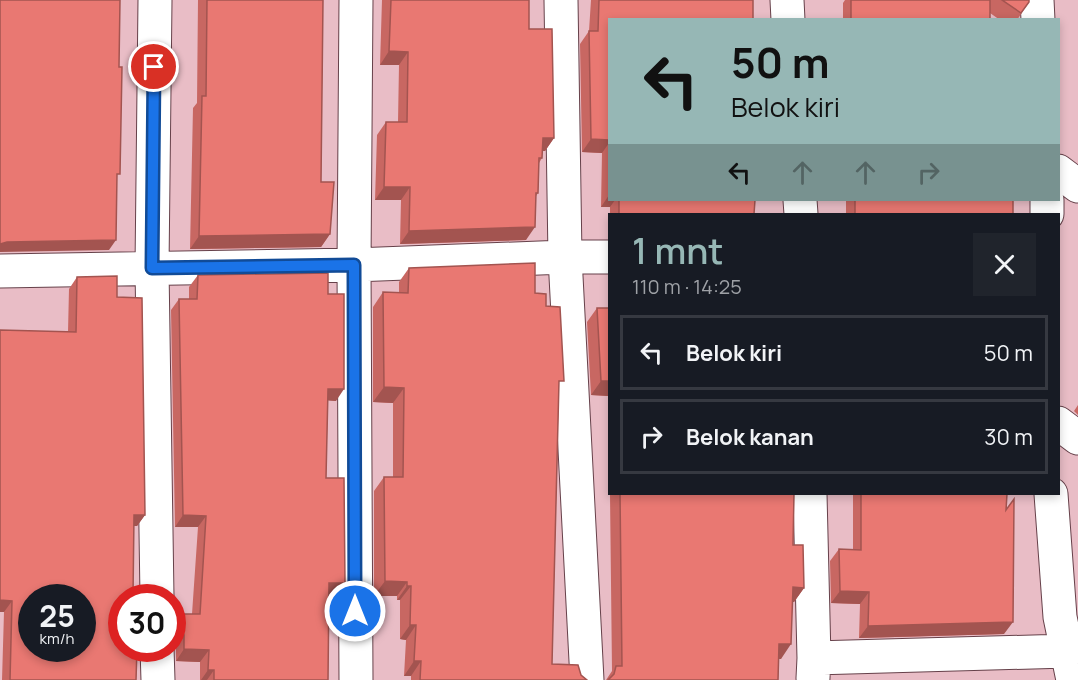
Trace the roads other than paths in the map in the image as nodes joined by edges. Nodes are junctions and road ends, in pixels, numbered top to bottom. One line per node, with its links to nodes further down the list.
1 (155, 0): 13 (street)
2 (356, 0): 12 (street)
3 (561, 0): 10 (street)
4 (787, 0): 6 (street)
5 (1037, 0): 7 (street)
6 (788, 18)
7 (1038, 18)
8 (1060, 172): 9 (street)
9 (1078, 186)
10 (565, 257): 11 (street); 12 (street); 25 (street)
11 (608, 257)
12 (354, 265): 13 (street); 24 (street)
13 (152, 268): 14 (street); 19 (street)
14 (0, 270)
15 (1060, 424): 16 (street)
16 (1078, 438)
17 (810, 495): 22 (street)
18 (1051, 495): 21 (street)
19 (157, 584)
20 (157, 662): 23 (street)
21 (1070, 666): 22 (street)
22 (813, 669)
23 (158, 680)
24 (356, 680)
25 (587, 680)

